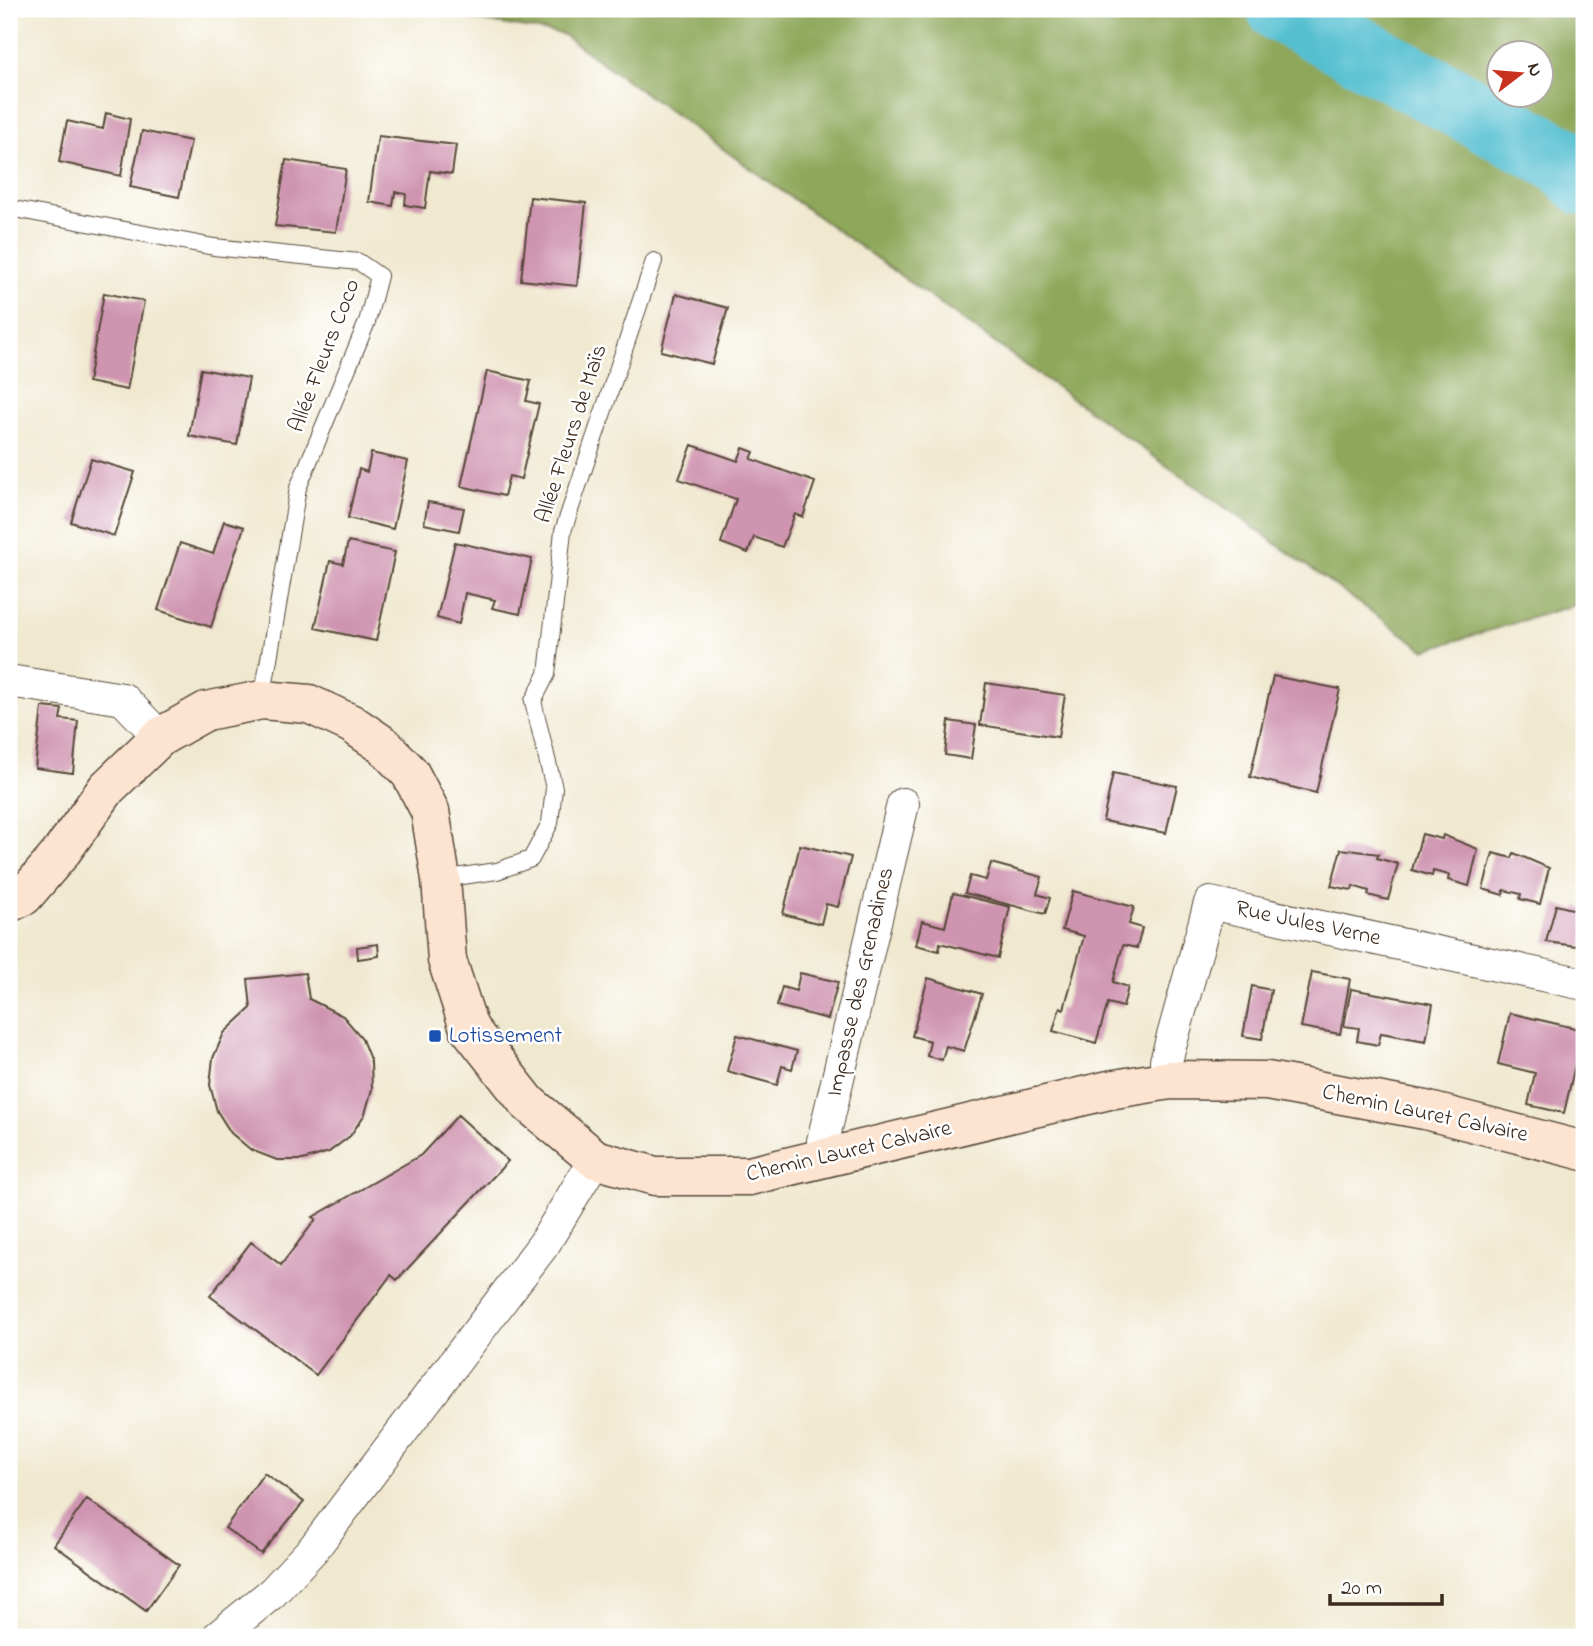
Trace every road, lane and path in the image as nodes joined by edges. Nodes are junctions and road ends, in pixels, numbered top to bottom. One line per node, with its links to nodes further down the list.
1 (9, 208): 4 (lane, Allée Fleurs Coco)
2 (654, 261): 7 (lane, Allée Fleurs de Maïs)
3 (9, 681): 5 (street)
4 (262, 700): 5 (main road, Chemin Lauret Calvaire); 7 (main road, Chemin Lauret Calvaire)
5 (160, 737): 8 (main road, Chemin Lauret Calvaire)
6 (903, 804): 13 (street, Impasse des Grenadines)
7 (442, 879): 12 (main road, Chemin Lauret Calvaire)
8 (9, 903)
9 (1584, 984): 10 (street, Rue Jules Verne)
10 (1170, 1080): 11 (main road, Chemin Lauret Calvaire); 13 (main road, Chemin Lauret Calvaire)
11 (1584, 1151)
12 (595, 1159): 13 (main road, Chemin Lauret Calvaire); 14 (street)
13 (827, 1159)
14 (218, 1637)

